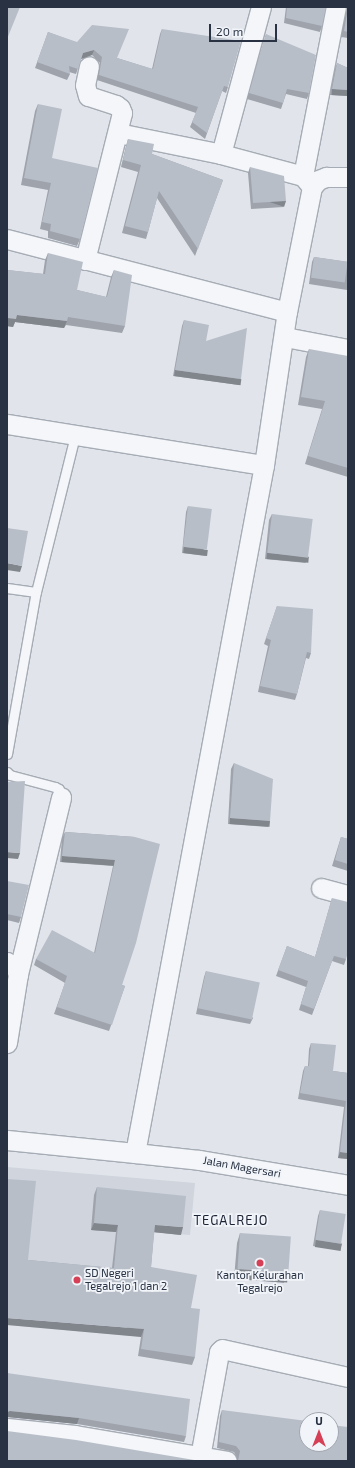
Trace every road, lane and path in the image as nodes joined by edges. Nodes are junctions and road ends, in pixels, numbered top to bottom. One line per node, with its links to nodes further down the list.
1 (261, 7): 5 (street)
2 (336, 7): 7 (street)
3 (89, 66): 4 (street)
4 (118, 133): 5 (street); 9 (street)
5 (221, 154): 7 (street)
6 (348, 177): 7 (street)
7 (308, 182): 10 (street)
8 (7, 239): 9 (street)
9 (85, 260): 10 (street)
10 (287, 312): 11 (street)
11 (285, 337): 12 (street); 15 (street)
12 (348, 349)
13 (7, 424): 14 (street)
14 (75, 435): 15 (street); 17 (lane)
15 (264, 465): 26 (street)
16 (7, 588): 17 (lane)
17 (36, 592): 18 (lane)
18 (7, 754)
19 (7, 772): 20 (lane)
20 (61, 797): 23 (street)
21 (321, 888): 22 (street)
22 (348, 894)
23 (13, 968): 24 (street)
24 (7, 1043)
25 (7, 1140): 26 (street, Jalan Magersari)
26 (135, 1154): 27 (street, Jalan Magersari)
27 (348, 1185)
28 (348, 1376): 30 (street)
29 (7, 1428): 30 (street)
30 (200, 1457): 31 (street)
31 (227, 1461)

